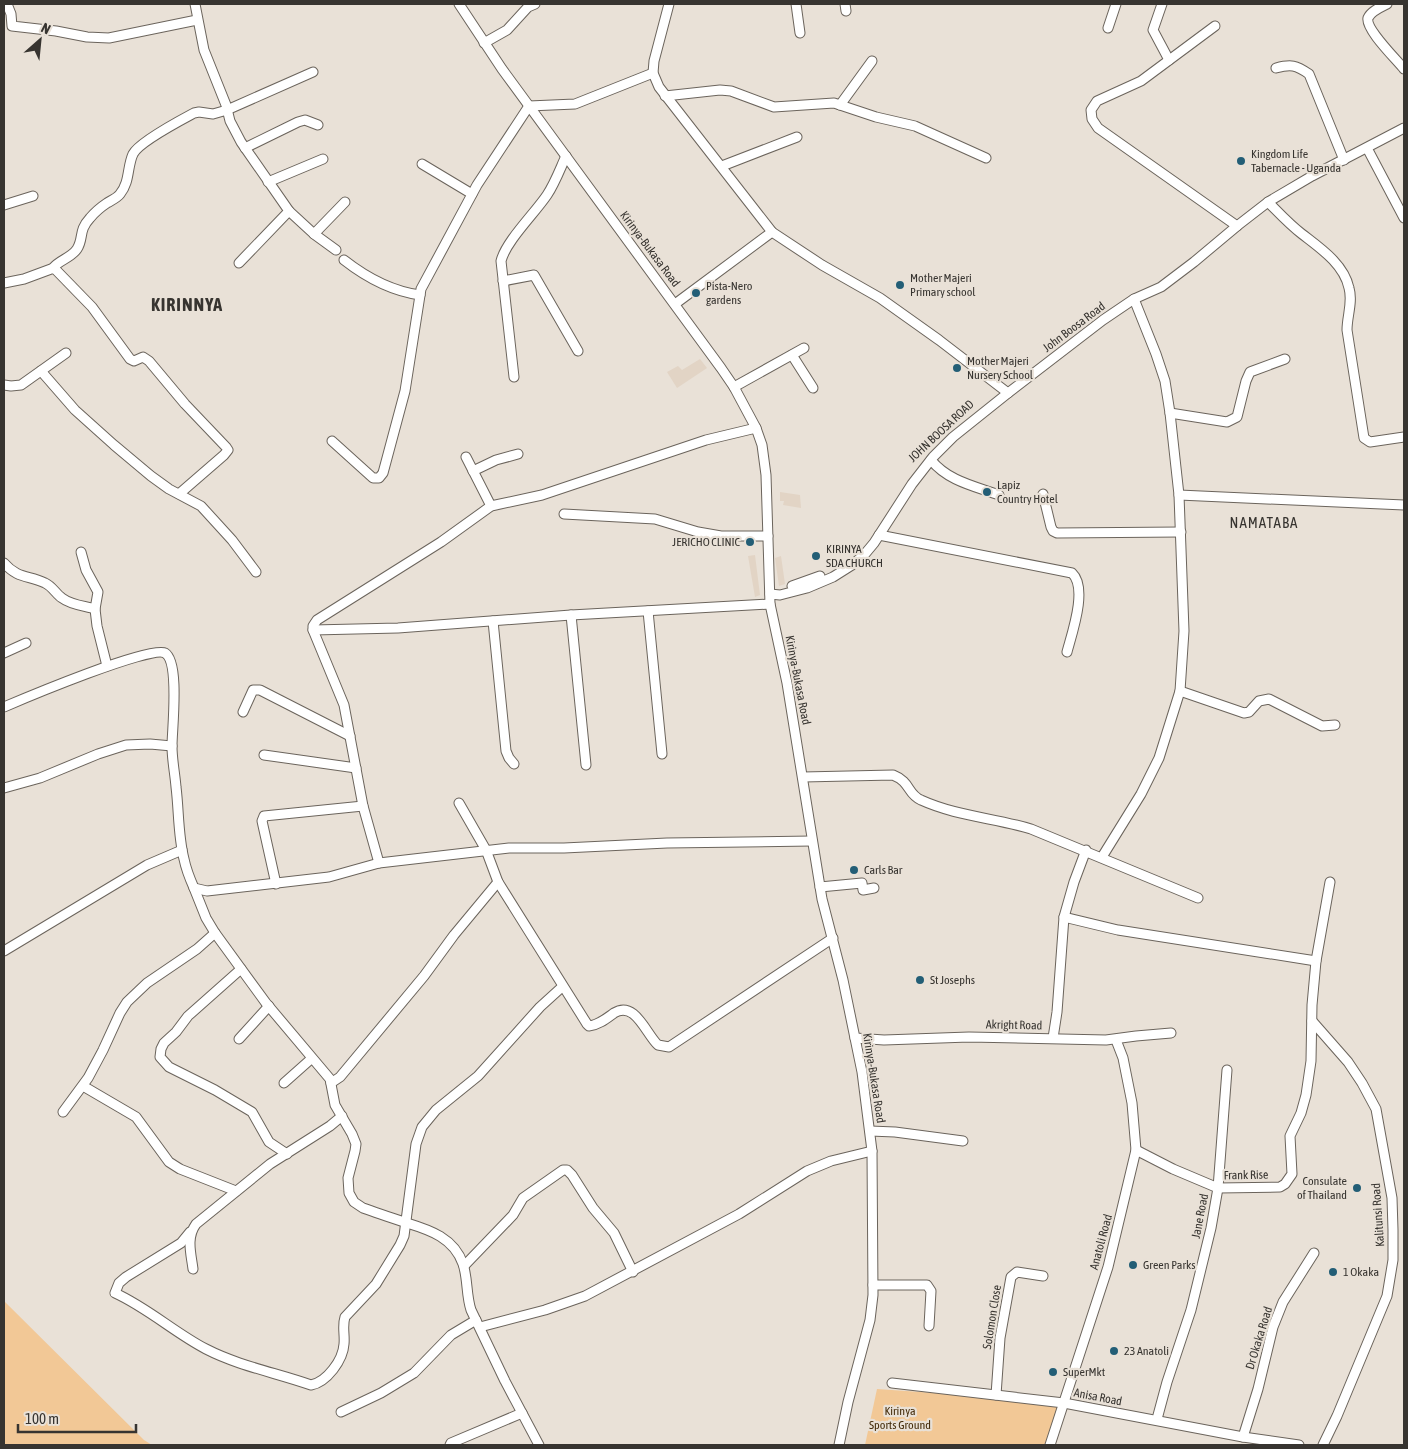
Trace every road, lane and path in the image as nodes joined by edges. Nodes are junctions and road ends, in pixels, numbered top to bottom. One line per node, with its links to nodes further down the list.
1 (8, 4): 13 (street)
2 (195, 4): 11 (street)
3 (459, 4): 16 (street, Kirinya-Bukasa Road)
4 (535, 4): 16 (street)
5 (669, 4): 22 (street)
6 (796, 4): 15 (street)
7 (1116, 4): 14 (street)
8 (1162, 4): 17 (street)
9 (1387, 4): 10 (street)
10 (1370, 8): 20 (street)
11 (197, 20): 13 (street); 26 (street)
12 (1214, 26): 17 (street)
13 (8, 28)
14 (1108, 28)
15 (800, 33)
16 (484, 43): 25 (street, Kirinya-Bukasa Road)
17 (1169, 60): 46 (street)
18 (872, 61): 24 (street)
19 (1276, 68): 35 (street)
20 (1404, 69)
21 (313, 72): 26 (street)
22 (653, 73): 23 (street); 25 (street)
23 (665, 96): 24 (street); 37 (street)
24 (840, 105): 33 (street)
25 (529, 106): 32 (street, Kirinya-Bukasa Road); 39 (street)
26 (227, 110): 30 (street); 52 (street)
27 (318, 125): 30 (street)
28 (1404, 128): 31 (street, John Boosa Road)
29 (797, 137): 37 (street)
30 (245, 148): 38 (street)
31 (1367, 148): 35 (street, John Boosa Road); 45 (street)
32 (566, 156): 53 (street); 57 (street, Kirinya-Bukasa Road)
33 (986, 158)
34 (323, 159): 38 (street)
35 (1344, 160): 42 (street, John Boosa Road)
36 (422, 164): 39 (street)
37 (722, 166): 47 (street)
38 (268, 182): 44 (street)
39 (472, 194): 55 (street)
40 (33, 196): 43 (street)
41 (345, 202): 48 (street)
42 (1268, 202): 46 (street, John Boosa Road); 72 (street)
43 (4, 205)
44 (289, 211): 48 (street); 51 (street)
45 (1404, 218)
46 (1237, 226): 56 (street, John Boosa Road)
47 (772, 232): 57 (street); 69 (street)
48 (314, 234): 49 (street)
49 (336, 250)
50 (344, 260): 55 (street)
51 (239, 263)
52 (53, 268): 54 (street); 78 (street)
53 (503, 281): 59 (street); 65 (street)
54 (4, 284)
55 (420, 295): 73 (street)
56 (1134, 299): 69 (street, John Boosa Road); 70 (street)
57 (675, 304): 67 (street, Kirinya-Bukasa Road)
58 (804, 348): 61 (street)
59 (578, 351)
60 (66, 353): 64 (street)
61 (792, 355): 67 (street); 68 (street)
62 (1285, 359): 70 (street)
63 (1045, 360): 91 (street, JOHN BOOSA ROAD)
64 (41, 371): 66 (street); 78 (street)
65 (514, 377)
66 (4, 385)
67 (734, 387): 71 (street, Kirinya-Bukasa Road)
68 (813, 388)
69 (1008, 393): 76 (street, John Boosa Road)
70 (1170, 413): 81 (street)
71 (755, 424): 82 (street); 87 (street, Kirinya-Bukasa Road)
72 (1404, 437)
73 (332, 441)
74 (518, 454): 77 (street)
75 (466, 457): 77 (street)
76 (931, 460): 80 (street); 86 (street, John Boosa Road)
77 (473, 471): 82 (street)
78 (179, 494): 90 (street)
79 (1043, 494): 85 (street)
80 (999, 495)
81 (1179, 495): 83 (street); 85 (street)
82 (494, 503): 97 (street)
83 (1404, 505)
84 (564, 514): 87 (street)
85 (1181, 532): 102 (street)
86 (879, 535): 91 (street, John Boosa Road); 99 (street)
87 (768, 536): 91 (street, Kirinya-Bukasa Road)
88 (81, 552): 92 (street)
89 (4, 563): 92 (street)
90 (256, 572)
91 (770, 598): 93 (street); 95 (street); 113 (street, Kirinya-Bukasa Road)
92 (95, 609): 101 (street)
93 (648, 611): 94 (street); 108 (street)
94 (571, 615): 96 (street); 111 (street)
95 (466, 618)
96 (493, 621): 97 (street); 110 (street)
97 (313, 630): 106 (street)
98 (26, 643): 100 (street)
99 (1067, 652)
100 (4, 653)
101 (107, 666): 103 (street); 107 (street)
102 (1180, 691): 105 (street); 121 (street)
103 (4, 707)
104 (243, 712): 106 (street)
105 (1335, 725)
106 (350, 736): 112 (street)
107 (172, 746): 114 (street); 118 (street)
108 (662, 754)
109 (264, 755): 112 (street)
110 (514, 764)
111 (586, 766)
112 (356, 768): 116 (street)
113 (803, 777): 117 (street, Kirinya-Bukasa Road); 120 (street)
114 (4, 788)
115 (459, 803): 119 (street)
116 (363, 806): 122 (street); 125 (street)
117 (812, 841): 119 (street); 126 (street, Kirinya-Bukasa Road)
118 (182, 850): 127 (street); 133 (street)
119 (486, 850): 122 (street); 123 (street)
120 (1086, 850): 121 (street); 130 (street)
121 (1102, 857): 129 (street)
122 (379, 864): 125 (street)
123 (498, 882): 136 (street); 147 (street)
124 (1330, 882): 134 (street)
125 (276, 884): 127 (street)
126 (820, 887): 128 (street); 132 (street, Kirinya-Bukasa Road)
127 (194, 888): 131 (street)
128 (874, 888)
129 (1198, 898)
130 (1064, 918): 134 (street); 141 (street)
131 (215, 933): 135 (street); 148 (street)
132 (833, 938): 136 (street); 140 (street, Kirinya-Bukasa Road)
133 (4, 952)
134 (1316, 961): 138 (street)
135 (242, 969): 137 (street); 155 (street)
136 (562, 987): 158 (street)
137 (268, 1006): 142 (street); 144 (street)
138 (1312, 1022): 156 (street, Frank Rise); 180 (street, Kalitunsi Road)
139 (1172, 1033): 143 (street, Akright Road)
140 (855, 1038): 141 (street, Akright Road); 151 (street, Kirinya-Bukasa Road)
141 (1053, 1038): 143 (street, Akright Road)
142 (239, 1039)
143 (1116, 1040): 153 (street, Anatoli Road)
144 (311, 1058): 146 (street); 147 (street)
145 (1228, 1070): 156 (street, Jane Road)
146 (284, 1083)
147 (331, 1083): 150 (street)
148 (83, 1086): 149 (street); 157 (street)
149 (63, 1112)
150 (342, 1116): 155 (street); 158 (street)
151 (870, 1131): 152 (street); 154 (street, Kirinya-Bukasa Road)
152 (964, 1141)
153 (1136, 1150): 156 (street, Frank Rise); 170 (street, Anatoli Road)
154 (872, 1151): 163 (street); 165 (street, Kirinya-Bukasa Road)
155 (287, 1154): 157 (street)
156 (1218, 1188): 173 (street, Jane Road)
157 (236, 1191): 159 (street)
158 (406, 1223): 159 (street); 161 (street)
159 (190, 1232): 162 (street)
160 (1314, 1254): 174 (street, Dr Okaka Road)
161 (464, 1266): 163 (street); 166 (street)
162 (194, 1269)
163 (633, 1272): 166 (street)
164 (1042, 1276): 169 (street, Solomon Close)
165 (874, 1285): 167 (street); 177 (street, Kirinya-Bukasa Road)
166 (478, 1324): 171 (street); 172 (street)
167 (928, 1326)
168 (892, 1383): 169 (street, Anisa Road)
169 (996, 1395): 170 (street, Anisa Road)
170 (1064, 1403): 173 (street, Anisa Road); 178 (street, Anatoli Road)
171 (341, 1412)
172 (522, 1413): 175 (street); 176 (street)
173 (1156, 1419): 174 (street, Anisa Road)
174 (1243, 1437): 179 (street, Anisa Road)
175 (450, 1445)
176 (539, 1445)
177 (839, 1445)
178 (1050, 1445)
179 (1299, 1445)
180 (1323, 1445)

